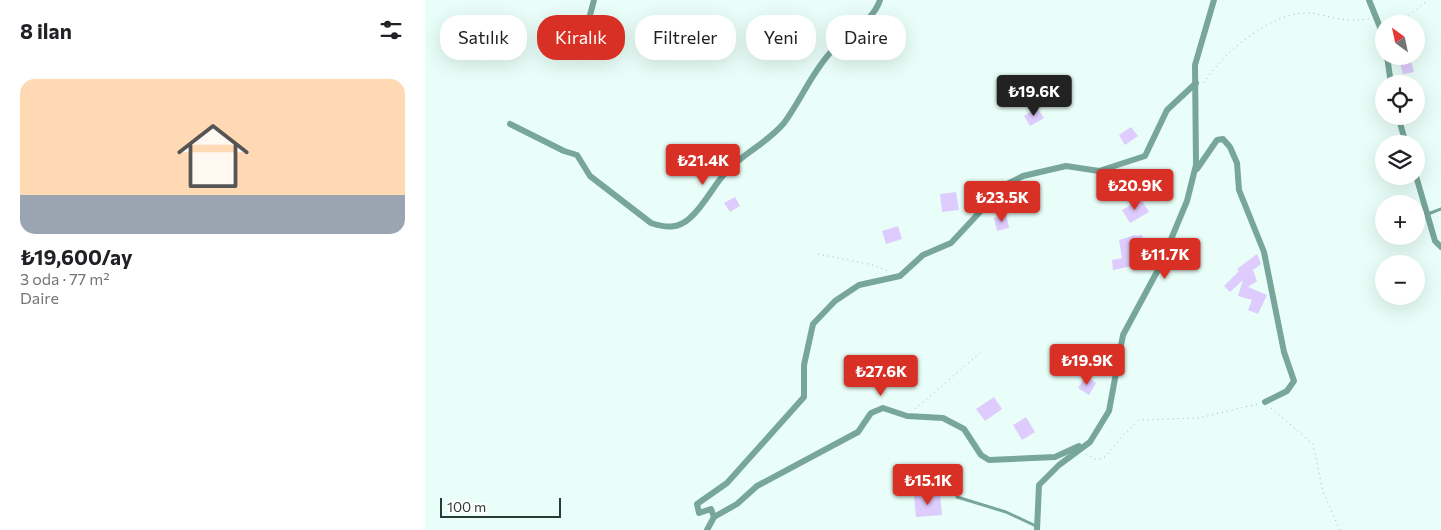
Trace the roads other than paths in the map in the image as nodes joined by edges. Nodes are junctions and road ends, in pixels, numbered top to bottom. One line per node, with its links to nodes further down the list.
1 (594, 0): 5 (street)
2 (880, 0): 8 (street)
3 (1214, 0): 7 (street)
4 (1369, 0): 6 (street)
5 (590, 15)
6 (1375, 15)
7 (1196, 83): 9 (street); 17 (street)
8 (510, 124)
9 (1193, 176): 14 (street); 15 (street)
10 (1419, 185): 12 (street)
11 (1441, 209): 12 (lane)
12 (1428, 214): 13 (street)
13 (1441, 247)
14 (1265, 402)
15 (1090, 442): 17 (street); 18 (street)
16 (957, 497): 18 (lane)
17 (714, 517): 19 (street)
18 (1037, 528)
19 (707, 530)

